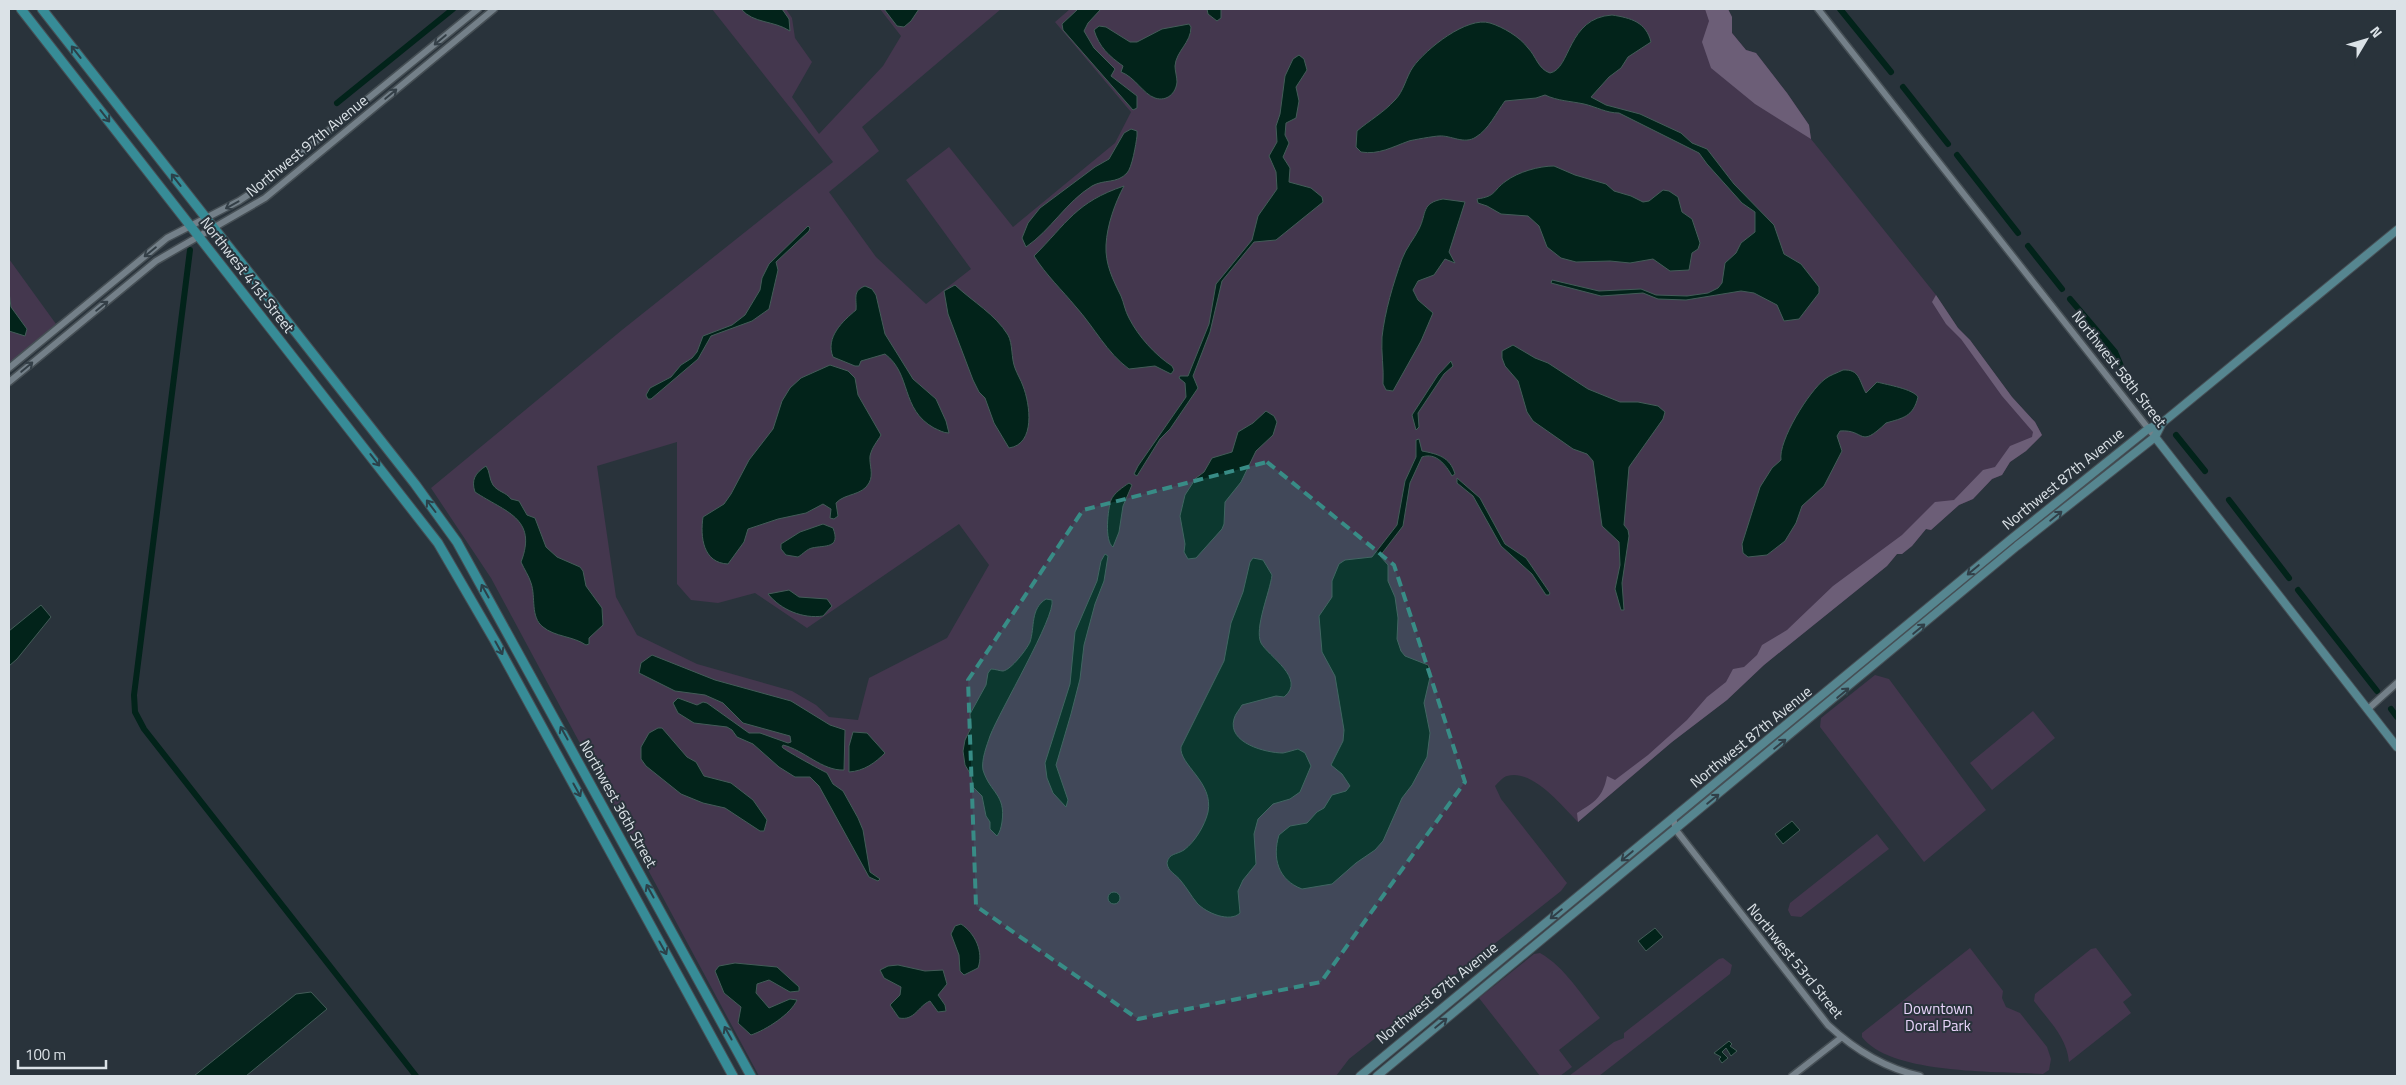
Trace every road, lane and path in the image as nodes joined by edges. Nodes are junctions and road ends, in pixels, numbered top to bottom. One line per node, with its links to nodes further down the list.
1 (21, 9): 7 (main road, Northwest 41st Street, one-way to 7)
2 (42, 9): 6 (main road, Northwest 41st Street, one-way to 2)
3 (478, 9): 6 (street, Northwest 97th Avenue, one-way to 6)
4 (494, 9): 8 (street, Northwest 97th Avenue, one-way to 4)
5 (1818, 9): 21 (street, Northwest 58th Street)
6 (206, 219): 7 (street, Northwest 97th Avenue); 8 (main road, Northwest 41st Street)
7 (191, 226): 10 (main road, Northwest 41st Street); 13 (street, Northwest 97th Avenue, one-way to 13)
8 (213, 228): 10 (street, Northwest 97th Avenue); 11 (main road, Northwest 41st Street)
9 (2397, 230): 18 (main road, Northwest 87th Avenue)
10 (199, 236): 12 (main road, Northwest 41st Street); 15 (street, Northwest 97th Avenue, one-way to 10)
11 (312, 355): 12 (main road); 16 (main road, Northwest 41st Street)
12 (300, 364): 14 (main road, Northwest 41st Street)
13 (9, 368)
14 (312, 380): 16 (main road); 17 (main road, Northwest 41st Street)
15 (9, 382)
16 (338, 387): 17 (main road); 20 (main road, Northwest 41st Street)
17 (333, 407): 19 (main road, Northwest 41st Street)
18 (2162, 423): 21 (main road, Northwest 87th Avenue); 22 (main road, Northwest 87th Avenue)
19 (348, 426): 20 (main road); 24 (main road, Northwest 41st Street, one-way to 24)
20 (371, 429): 23 (main road, Northwest 41st Street)
21 (2148, 429): 22 (street, Northwest 58th Street); 34 (main road, Northwest 87th Avenue, one-way to 34)
22 (2155, 437): 30 (main road, Northwest 58th Street); 36 (main road, Northwest 87th Avenue, one-way to 22)
23 (415, 484): 24 (main road); 25 (main road, Northwest 41st Street, one-way to 23)
24 (402, 495): 26 (main road, Northwest 41st Street)
25 (459, 546): 28 (main road, Northwest 36th Street, one-way to 25)
26 (449, 560): 29 (main road, Northwest 36th Street, one-way to 29)
27 (2397, 684): 30 (street)
28 (544, 698): 29 (main road); 32 (main road, Northwest 36th Street, one-way to 28)
29 (530, 705): 33 (main road, Northwest 36th Street)
30 (2368, 709): 31 (main road, Northwest 58th Street)
31 (2397, 747)
32 (581, 764): 33 (main road); 37 (main road, Northwest 36th Street)
33 (566, 771): 38 (main road, Northwest 36th Street, one-way to 38)
34 (1673, 818): 35 (main road, Northwest 87th Avenue); 36 (street, Northwest 53rd Street)
35 (1665, 825): 36 (street, Northwest 53rd Street); 44 (main road, Northwest 87th Avenue, one-way to 44)
36 (1676, 830): 41 (street, Northwest 53rd Street); 45 (main road, Northwest 87th Avenue, one-way to 36)
37 (624, 843): 38 (main road); 39 (main road, Northwest 36th Street, one-way to 37)
38 (609, 850): 40 (main road, Northwest 36th Street)
39 (664, 918): 40 (main road); 42 (main road, Northwest 36th Street, one-way to 39)
40 (650, 925): 43 (main road, Northwest 36th Street, one-way to 43)
41 (1842, 1037): 46 (street); 47 (street, Northwest 53rd Street)
42 (749, 1072): 43 (main road)
43 (733, 1076)
44 (1360, 1076)
45 (1377, 1076)
46 (1792, 1076)
47 (1920, 1076)

